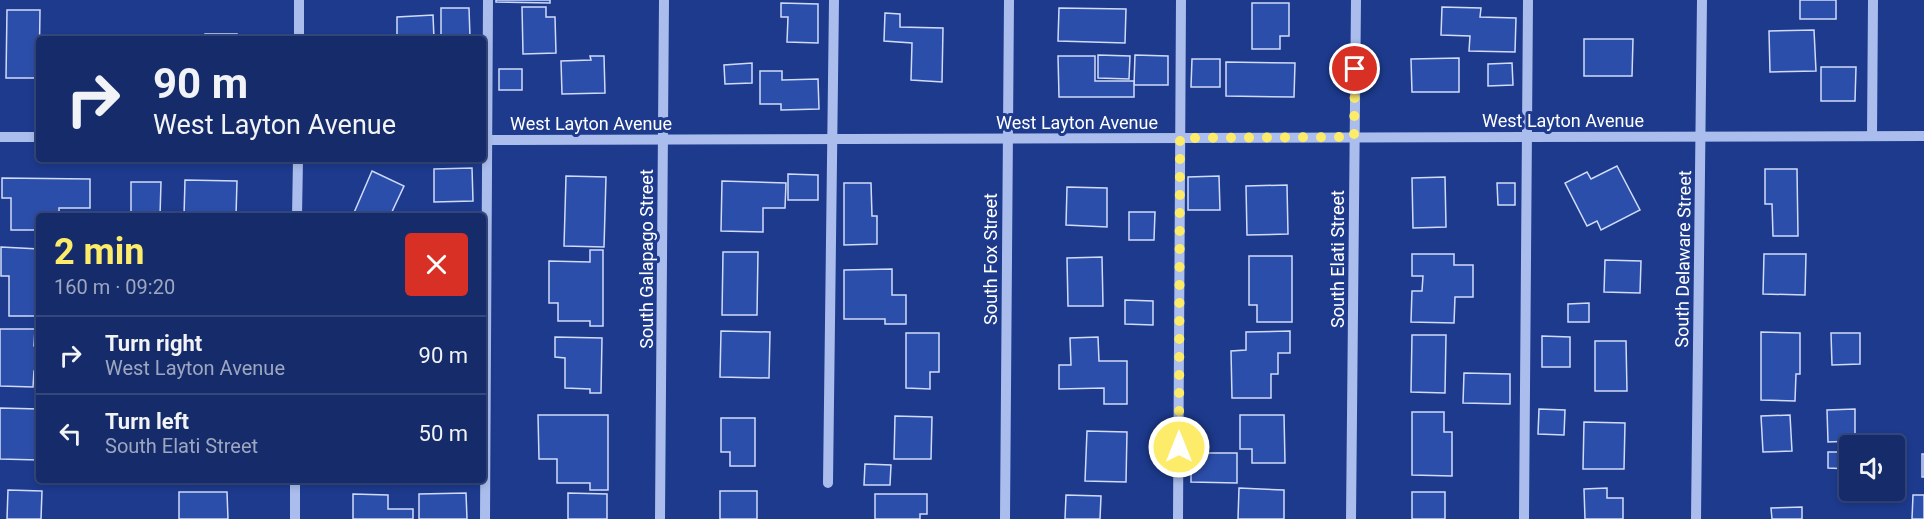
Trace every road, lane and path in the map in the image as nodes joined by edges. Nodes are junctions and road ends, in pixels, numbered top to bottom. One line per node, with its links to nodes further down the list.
1 (299, 0): 11 (street)
2 (488, 0): 12 (street)
3 (664, 0): 22 (street, South Galapago Street)
4 (834, 0): 23 (street)
5 (1009, 0): 20 (street, South Fox Street)
6 (1181, 0): 21 (street)
7 (1356, 0): 18 (street, South Elati Street)
8 (1528, 0): 19 (street)
9 (1702, 0): 13 (street, South Delaware Street)
10 (1873, 0): 14 (street)
11 (299, 36)
12 (486, 93)
13 (1700, 136): 14 (street, West Layton Avenue); 19 (street, West Layton Avenue); 39 (street, South Delaware Street)
14 (1872, 136): 15 (street, West Layton Avenue)
15 (1924, 136)
16 (0, 137): 17 (street)
17 (36, 137)
18 (1354, 137): 19 (street, West Layton Avenue); 21 (street, West Layton Avenue); 37 (street, South Elati Street)
19 (1527, 137): 38 (street)
20 (1008, 138): 21 (street, West Layton Avenue); 23 (street, West Layton Avenue); 35 (street, South Fox Street)
21 (1180, 138): 36 (street)
22 (663, 139): 23 (street, West Layton Avenue); 24 (street, West Layton Avenue); 34 (street, South Galapago Street)
23 (832, 139): 31 (street)
24 (486, 140)
25 (298, 162): 27 (street)
26 (485, 162): 28 (street)
27 (297, 213)
28 (485, 213)
29 (296, 483): 32 (street)
30 (485, 483): 33 (street)
31 (828, 483)
32 (295, 519)
33 (485, 519)
34 (660, 519)
35 (1005, 519)
36 (1179, 519)
37 (1351, 519)
38 (1524, 519)
39 (1696, 519)

